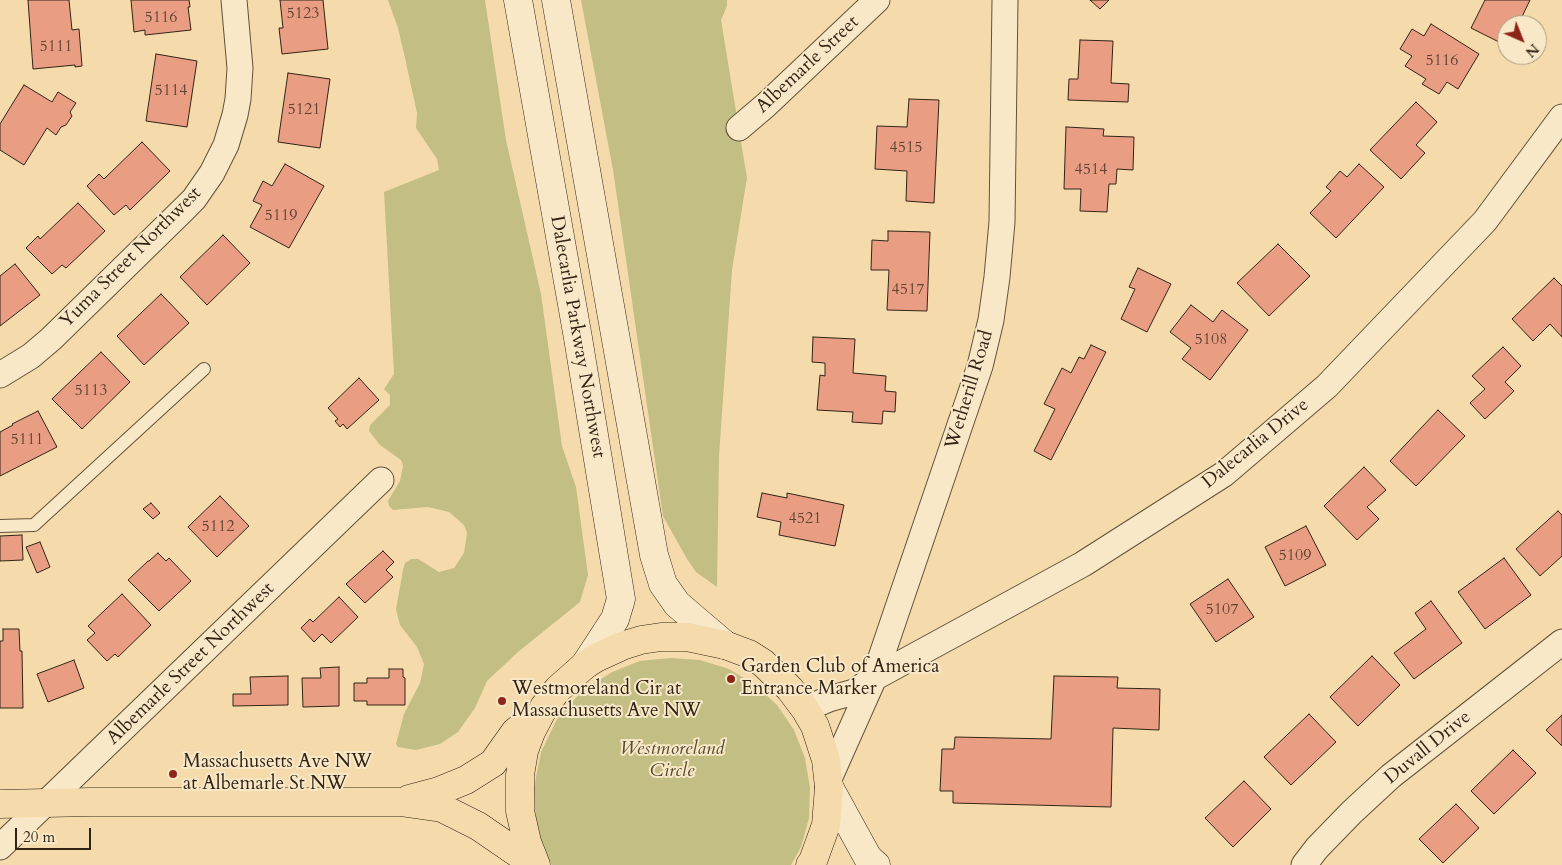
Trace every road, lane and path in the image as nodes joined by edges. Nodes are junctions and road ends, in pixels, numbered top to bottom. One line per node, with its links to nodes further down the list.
1 (234, 0): 9 (street, Yuma Street Northwest)
2 (518, 0): 14 (main road, Dalecarlia Parkway Northwest)
3 (556, 0): 13 (main road, Dalecarlia Parkway Northwest)
4 (877, 0): 7 (street, Albemarle Street)
5 (1005, 0): 15 (street, Wetherill Road)
6 (1562, 117): 15 (street, Dalecarlia Drive)
7 (739, 128)
8 (204, 369): 11 (lane)
9 (0, 375)
10 (381, 480): 19 (street, Albemarle Street Northwest)
11 (0, 526)
12 (1562, 642): 26 (street, Duvall Drive)
13 (725, 645): 14 (main road); 17 (main road)
14 (586, 665): 16 (main road)
15 (874, 678): 17 (street, Dalecarlia Drive); 18 (street)
16 (544, 707): 20 (main road); 23 (main road)
17 (805, 708): 18 (main road)
18 (829, 783): 24 (main road); 25 (main road)
19 (46, 802): 20 (main road); 21 (main road); 22 (street, Albemarle Street Northwest)
20 (400, 802): 23 (main road)
21 (0, 804)
22 (0, 847)
23 (536, 865)
24 (810, 865)
25 (876, 865)
26 (1304, 865)

